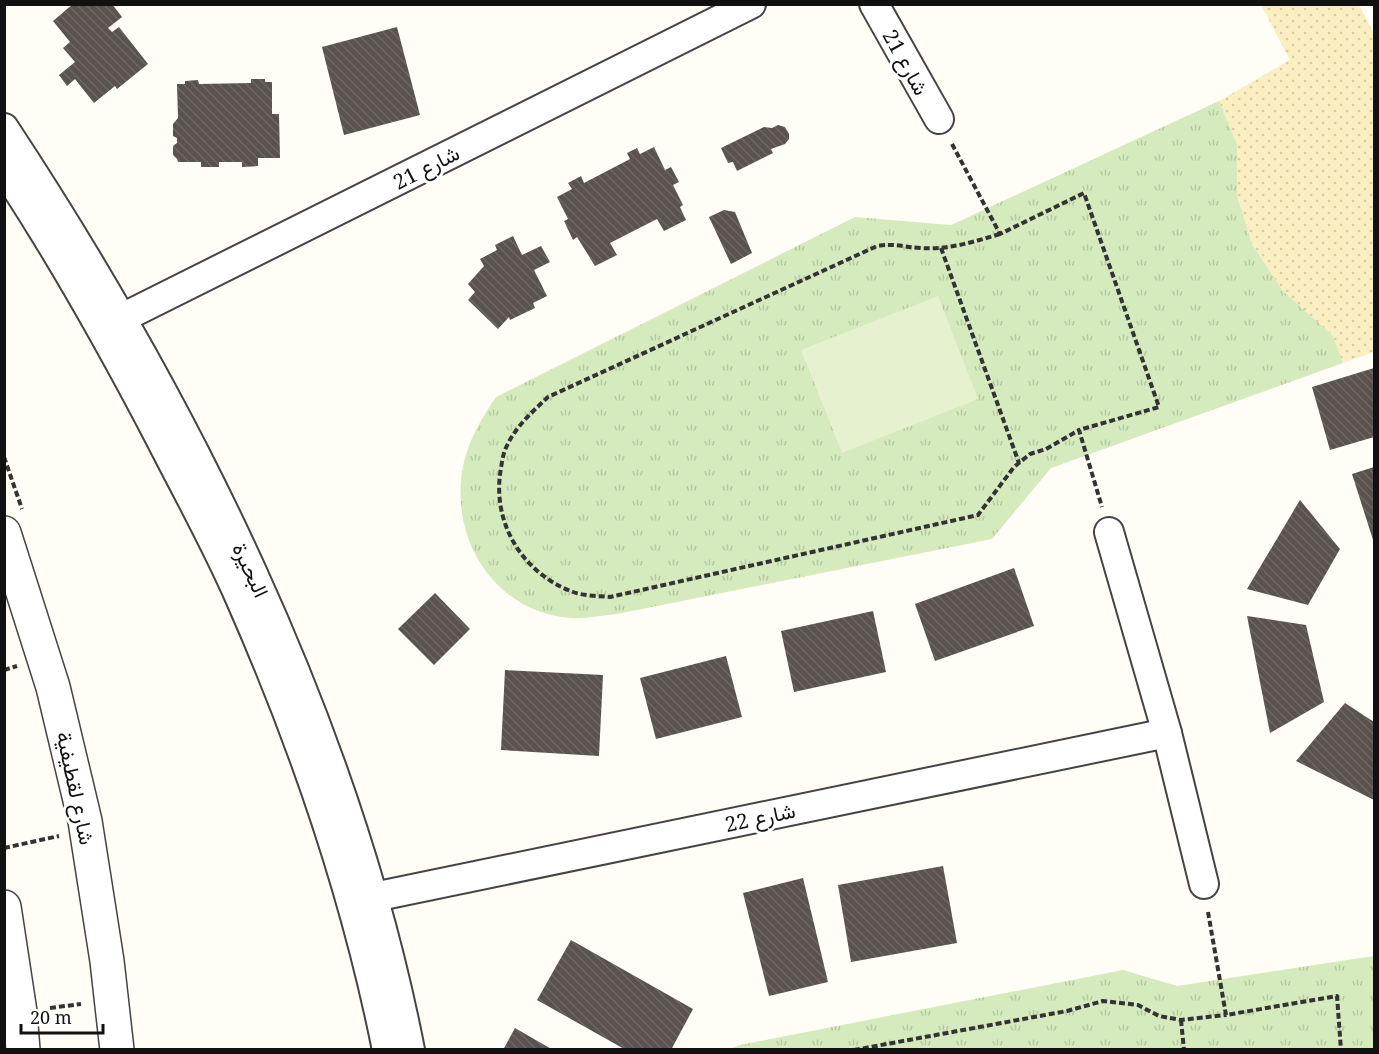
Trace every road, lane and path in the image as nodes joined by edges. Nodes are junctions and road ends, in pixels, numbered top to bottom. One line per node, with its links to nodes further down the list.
1 (751, 4): 8 (street, شارع 21)
2 (874, 4): 3 (street, شارع 21)
3 (939, 119): 6 (path)
4 (4, 128): 8 (street, البحيرة)
5 (4, 169): 8 (street, البحيرة)
6 (1000, 234): 7 (path); 9 (path)
7 (941, 248): 10 (path); 10 (path)
8 (111, 324): 17 (street, البحيرة)
9 (1079, 430): 10 (path); 11 (path)
10 (1019, 463)
11 (1109, 532): 13 (street)
12 (4, 533): 14 (street, شارع لقطيفية)
13 (1167, 733): 16 (street); 17 (street, شارع 22)
14 (86, 830): 15 (path); 19 (street, شارع لقطيفية)
15 (4, 848)
16 (1204, 884): 21 (path)
17 (364, 900): 25 (street, البحيرة); 26 (street, البحيرة)
18 (4, 907): 20 (street)
19 (112, 1000): 20 (path); 24 (street, شارع لقطيفية)
20 (20, 1012): 23 (street)
21 (1226, 1015): 22 (path); 29 (path)
22 (1181, 1020): 27 (path); 28 (path)
23 (23, 1050)
24 (117, 1050)
25 (387, 1050)
26 (410, 1050)
27 (854, 1050)
28 (1184, 1050)
29 (1341, 1050)

